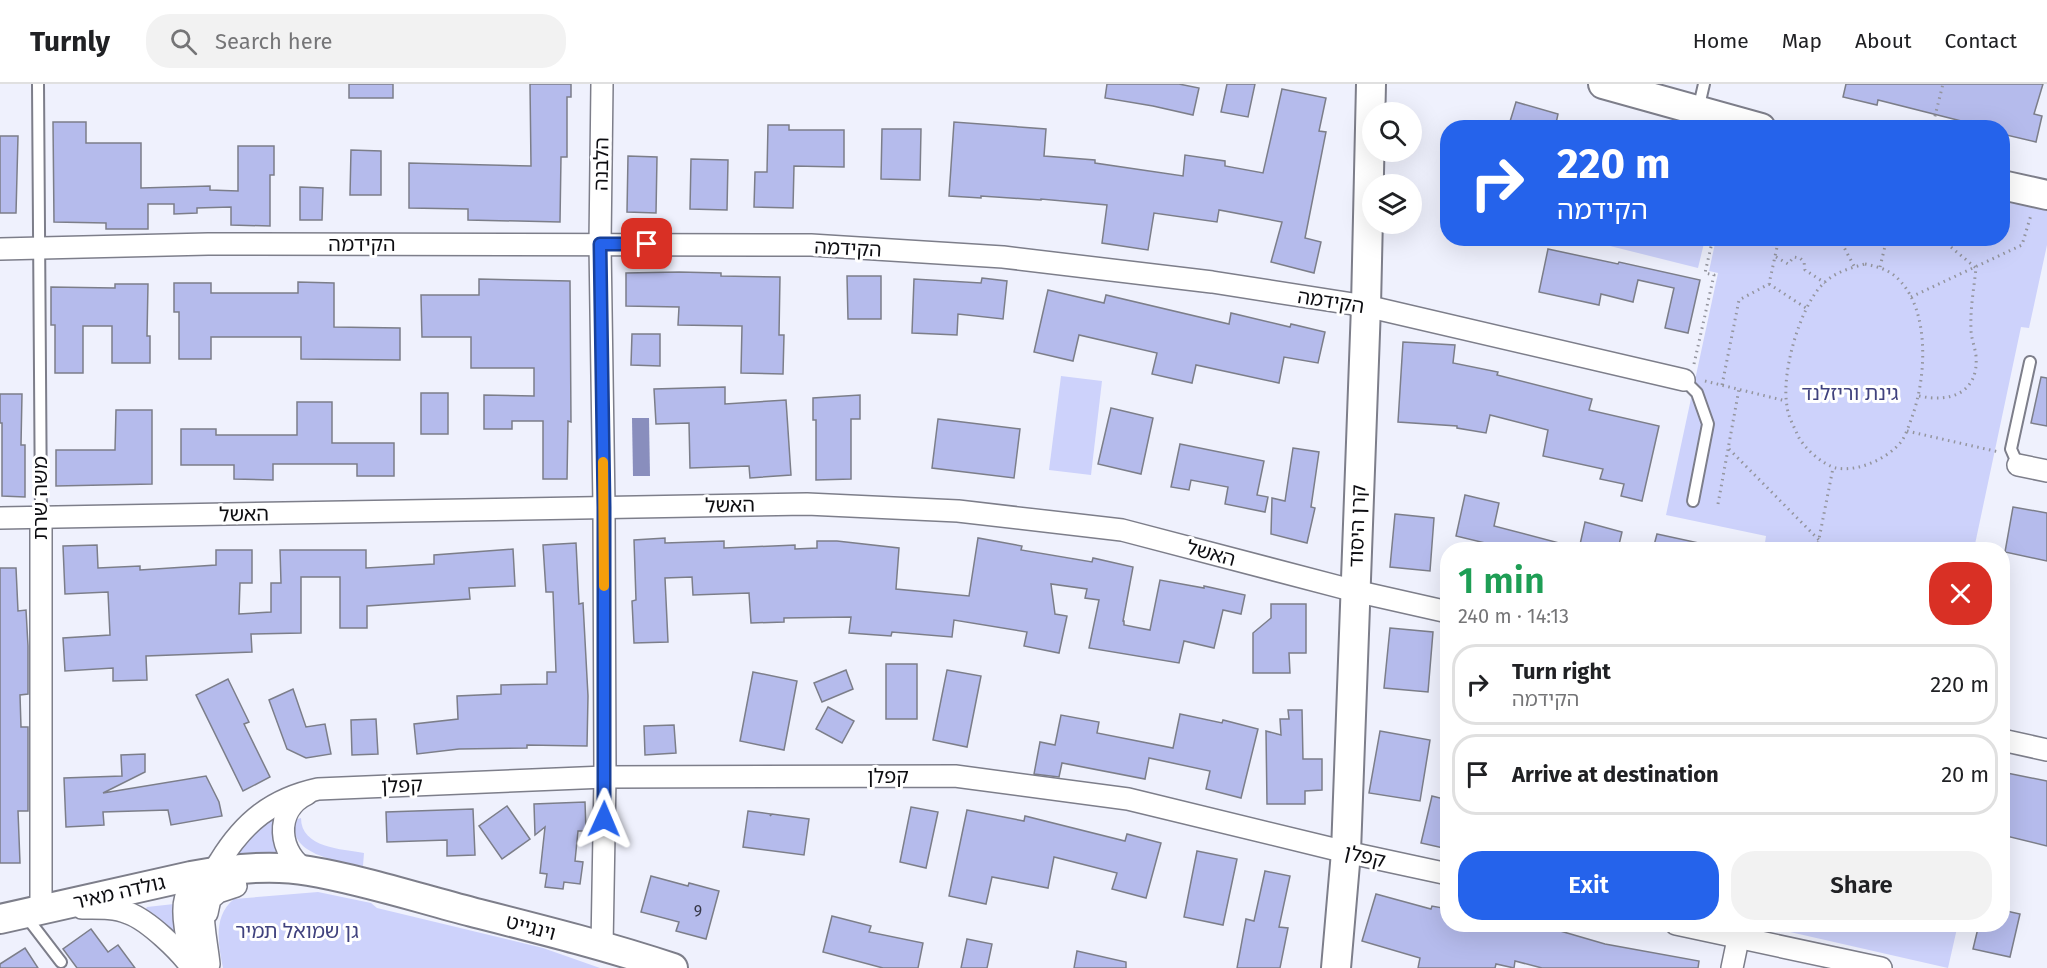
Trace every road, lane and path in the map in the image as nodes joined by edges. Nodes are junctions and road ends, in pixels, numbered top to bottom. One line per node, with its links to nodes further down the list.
1 (38, 84): 17 (lane, משה שרת)
2 (602, 84): 11 (street, הלבנה)
3 (1371, 84): 26 (street, קרן היסוד)
4 (1603, 84): 6 (street)
5 (1943, 84): 8 (path)
6 (1701, 97): 7 (street)
7 (1746, 120)
8 (1934, 120)
9 (2010, 187): 10 (street)
10 (2042, 194): 22 (path)
11 (600, 244): 17 (street, הקידמה); 26 (street, הקידמה); 41 (street, הלבנה)
12 (1711, 246): 29 (path)
13 (1777, 246): 19 (path)
14 (1843, 246): 20 (path)
15 (1885, 246): 21 (path)
16 (1950, 246): 22 (path)
17 (39, 248): 18 (street, הקידמה); 43 (lane, משה שרת)
18 (0, 249)
19 (1775, 256): 23 (path); 24 (path)
20 (1854, 267): 21 (path); 23 (path)
21 (1880, 267): 25 (path)
22 (1976, 268): 25 (path); 32 (path)
23 (1825, 283): 27 (path)
24 (1769, 284): 27 (path); 30 (path)
25 (1911, 297): 32 (path)
26 (1366, 306): 29 (street, הקידמה); 45 (street, קרן היסוד)
27 (1806, 308): 33 (path)
28 (2030, 362): 36 (lane)
29 (1688, 381): 30 (path); 39 (lane)
30 (1722, 385): 31 (path)
31 (1739, 389): 33 (path); 35 (path)
32 (1919, 396): 34 (path)
33 (1786, 401): 37 (path)
34 (1907, 431): 36 (path); 37 (path)
35 (1728, 449): 40 (path); 44 (path)
36 (2016, 460): 38 (street)
37 (1833, 468): 44 (path)
38 (2047, 471)
39 (1694, 501)
40 (1718, 504)
41 (604, 507): 43 (street, האשל); 45 (street, האשל); 49 (street, הלבנה)
42 (0, 518): 43 (street, האשל)
43 (40, 518): 56 (street, משה שרת)
44 (1819, 540)
45 (1354, 591): 46 (street, האשל); 51 (street, קרן היסוד)
46 (1440, 610)
47 (2010, 742): 48 (street)
48 (2047, 750)
49 (605, 777): 50 (street, קפלן); 51 (street, קפלן); 59 (street, הלבנה)
50 (318, 789): 52 (street); 54 (street, קפלן)
51 (1346, 852): 53 (street, קפלן); 64 (street, קרן היסוד)
52 (308, 870): 54 (street, וינגייט); 55 (street, וינגייט)
53 (1440, 872)
54 (211, 880): 55 (street, וינגייט); 56 (street, גולדה מאיר); 62 (street); 62 (street)
55 (389, 890): 59 (street, וינגייט)
56 (37, 912): 61 (lane); 62 (street)
57 (1740, 932): 65 (street)
58 (1744, 932): 66 (street)
59 (602, 946): 60 (street, וינגייט)
60 (627, 961): 63 (street, וינגייט)
61 (61, 963)
62 (201, 967)
63 (673, 968)
64 (1336, 968)
65 (1732, 968)
66 (1881, 968)

